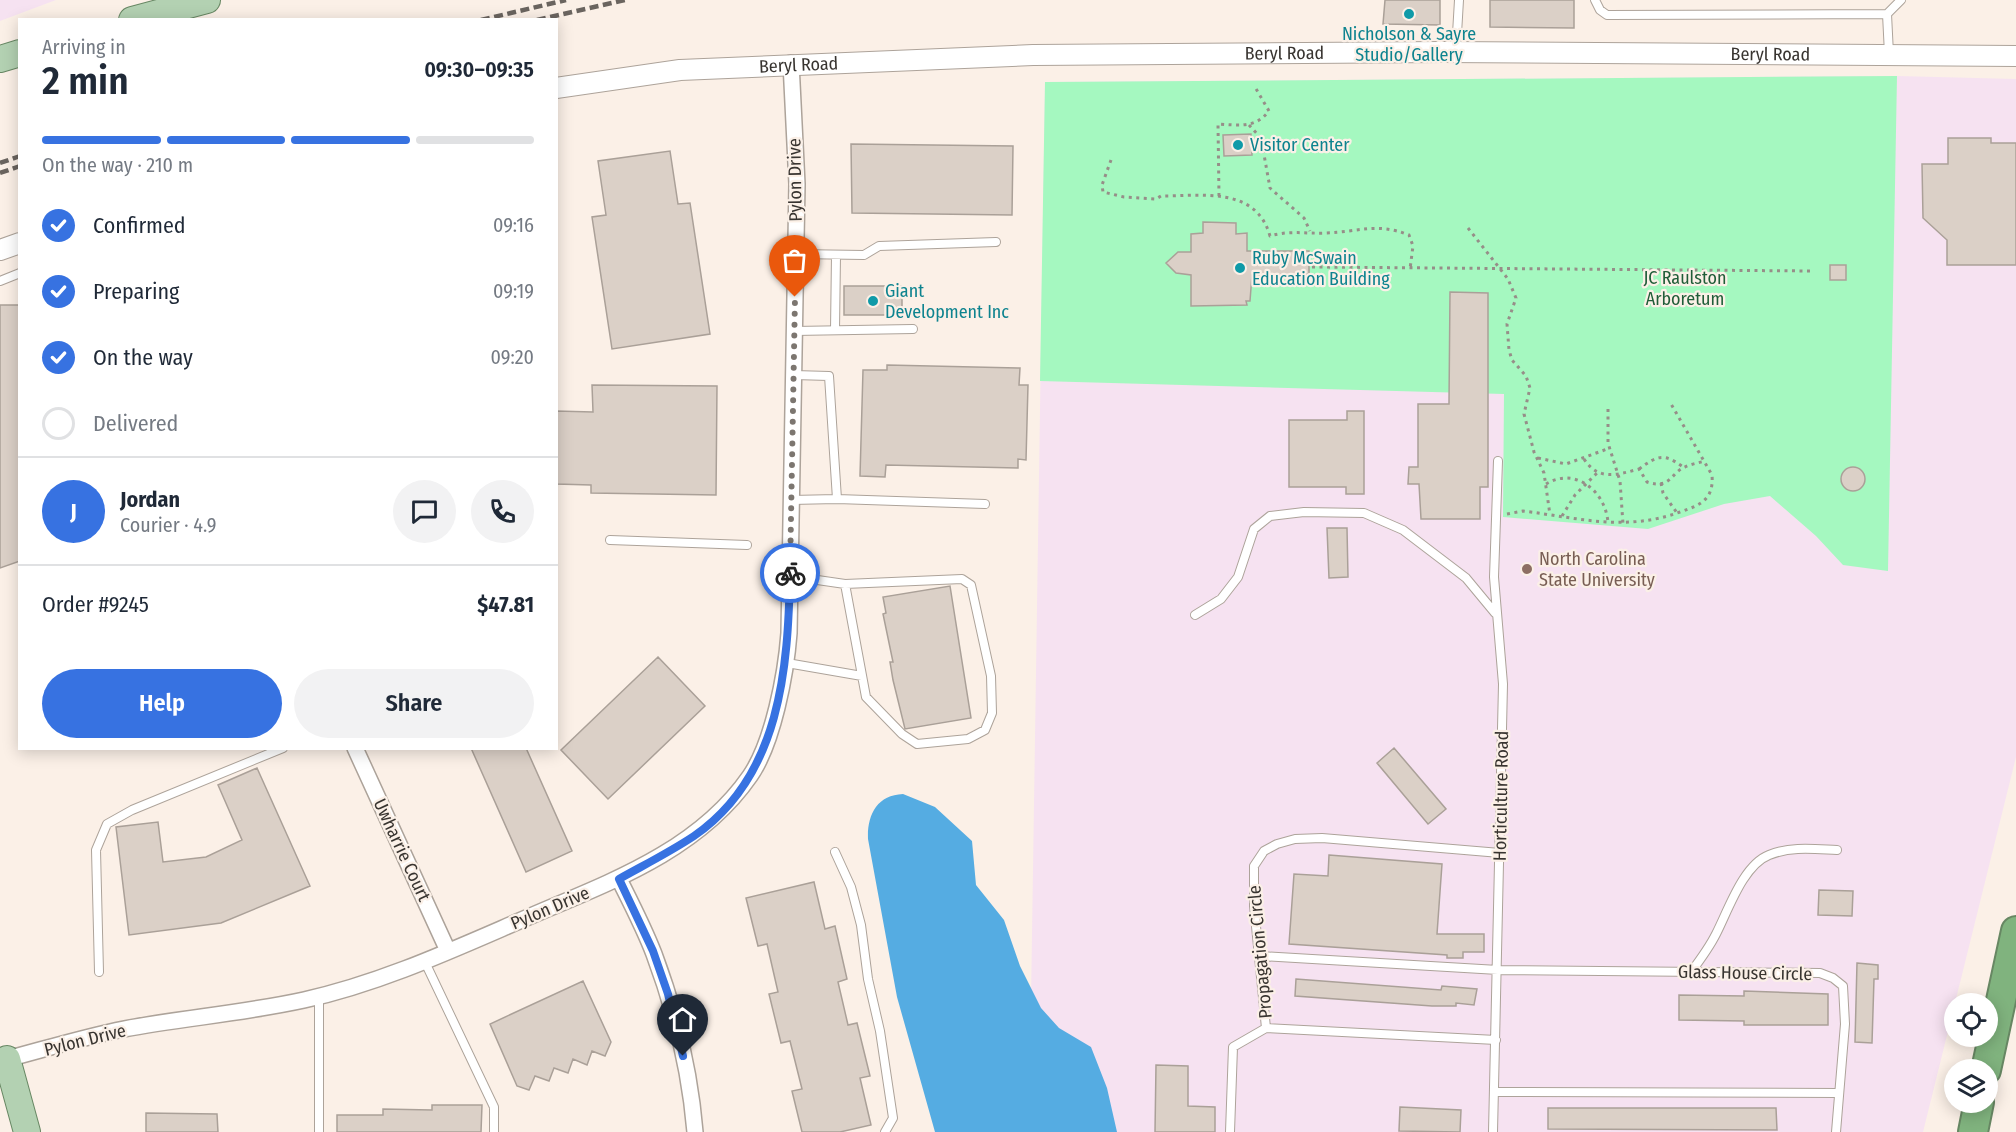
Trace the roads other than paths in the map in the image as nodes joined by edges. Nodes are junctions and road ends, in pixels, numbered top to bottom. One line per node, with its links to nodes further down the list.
1 (207, 0): 6 (main road)
2 (1459, 0): 7 (lane)
3 (1595, 0): 5 (lane)
4 (1901, 0): 5 (lane)
5 (1887, 14): 9 (lane)
6 (140, 18)
7 (1456, 52): 9 (street, Beryl Road); 12 (street, Beryl Road)
8 (18, 54): 11 (main road)
9 (1888, 54): 10 (street, Beryl Road)
10 (2016, 56)
11 (0, 59)
12 (791, 63): 13 (street, Beryl Road); 15 (street, Pylon Drive)
13 (558, 88)
14 (996, 242): 16 (lane)
15 (796, 254): 16 (lane); 21 (street, Pylon Drive)
16 (836, 255): 20 (lane)
17 (18, 274): 18 (lane)
18 (0, 281)
19 (913, 329): 20 (lane)
20 (835, 330): 21 (lane)
21 (794, 331): 22 (street, Pylon Drive)
22 (794, 375): 24 (lane); 25 (street, Pylon Drive)
23 (1498, 461): 31 (lane, Horticulture Road)
24 (837, 499): 25 (lane); 26 (lane)
25 (792, 500): 29 (street, Pylon Drive)
26 (985, 504)
27 (610, 540): 28 (lane)
28 (747, 544)
29 (790, 576): 30 (lane); 33 (street, Pylon Drive)
30 (845, 584): 34 (lane); 34 (lane)
31 (1496, 614): 32 (lane); 39 (lane, Horticulture Road)
32 (1195, 615)
33 (787, 663): 34 (lane); 40 (street, Pylon Drive)
34 (862, 676)
35 (278, 750): 46 (lane)
36 (357, 750): 42 (street, Uwharrie Court)
37 (1837, 850): 47 (lane)
38 (835, 852): 60 (lane)
39 (1500, 853): 43 (lane, Propagation Circle); 45 (lane, Horticulture Road)
40 (619, 879): 42 (street, Pylon Drive); 59 (street)
41 (2016, 931): 52 (highway)
42 (448, 951): 44 (street, Pylon Drive)
43 (1260, 956): 45 (lane, Glass House Circle); 49 (lane, Propagation Circle)
44 (424, 960): 48 (street, Pylon Drive); 58 (lane)
45 (1498, 970): 47 (lane, Glass House Circle); 50 (lane, Horticulture Road)
46 (99, 972)
47 (1691, 972): 54 (lane, Glass House Circle)
48 (319, 996): 51 (street, Pylon Drive); 57 (lane)
49 (1266, 1028): 50 (lane, Propagation Circle); 61 (lane)
50 (1496, 1040): 53 (lane, Horticulture Road)
51 (7, 1059): 56 (main road)
52 (1988, 1059)
53 (1495, 1092): 54 (lane); 62 (lane, Horticulture Road)
54 (1839, 1093): 63 (lane, Glass House Circle)
55 (1977, 1113): 64 (highway)
56 (27, 1132)
57 (319, 1132)
58 (494, 1132)
59 (695, 1132)
60 (885, 1132)
61 (1230, 1132)
62 (1493, 1132)
63 (1836, 1132)
64 (1973, 1132)

